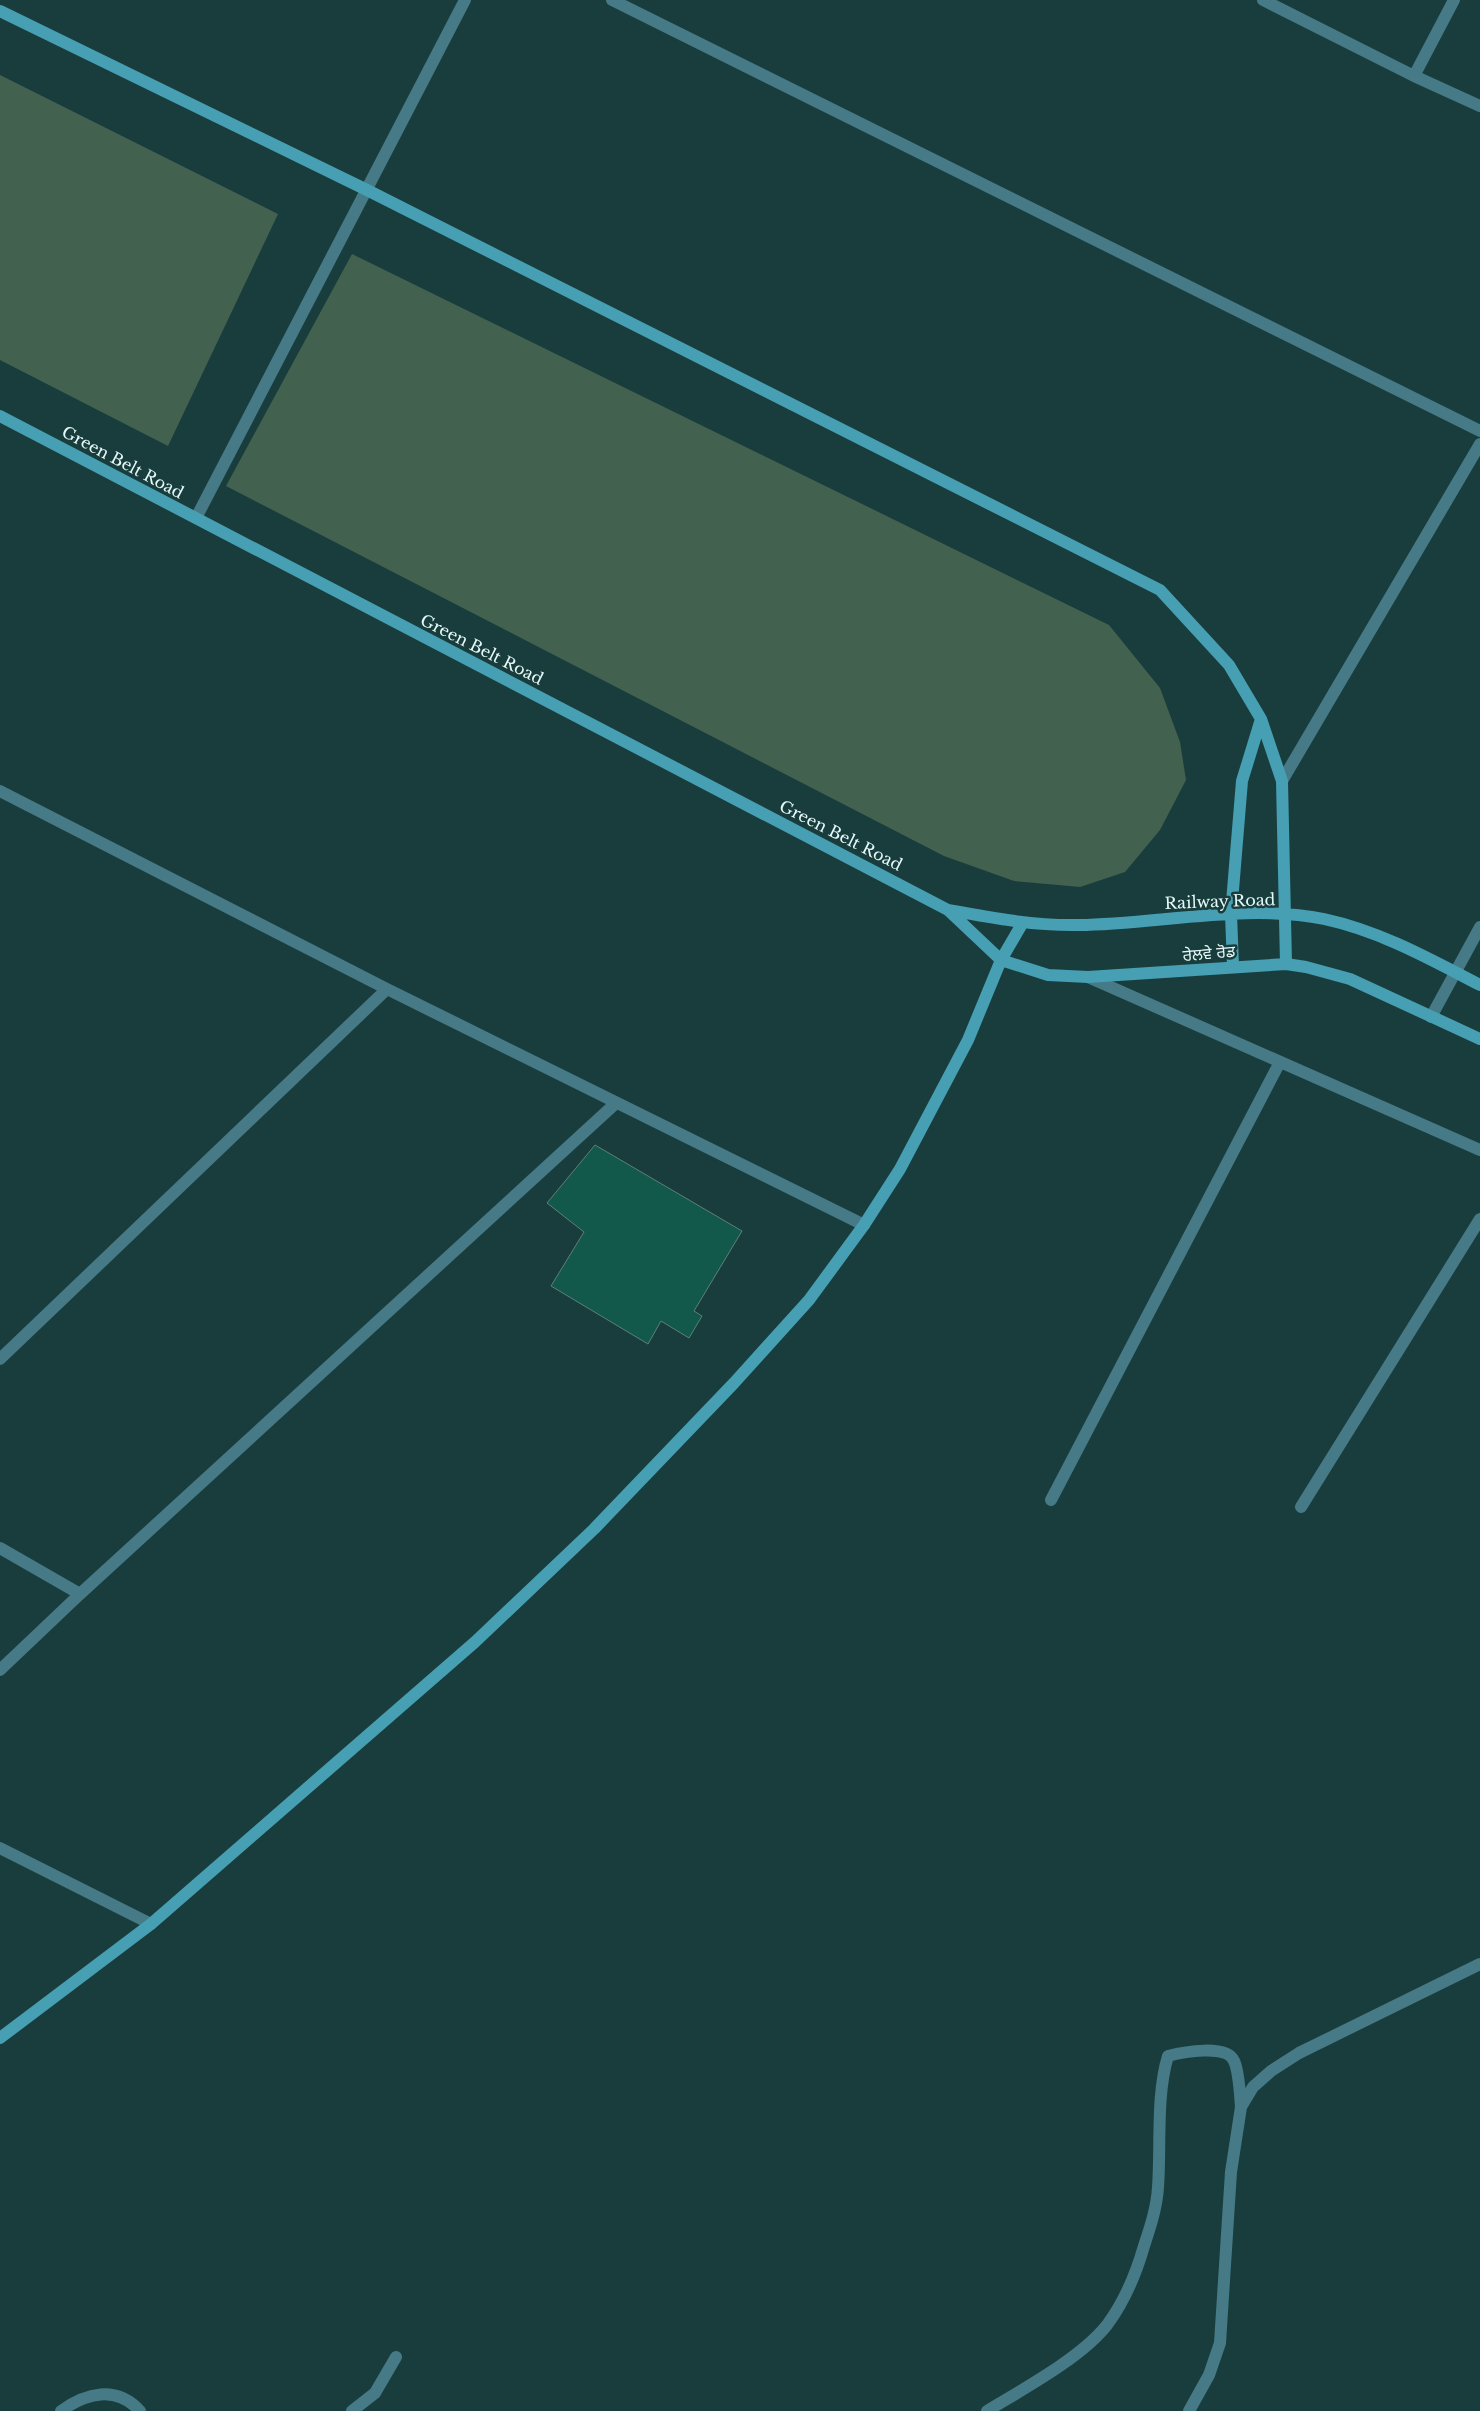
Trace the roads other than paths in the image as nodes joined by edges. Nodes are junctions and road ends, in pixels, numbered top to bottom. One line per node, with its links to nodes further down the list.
1 (465, 0): 8 (street)
2 (612, 0): 10 (street)
3 (1263, 0): 6 (street)
4 (1454, 0): 6 (street)
5 (0, 11): 8 (street)
6 (1414, 76): 7 (street)
7 (1480, 106)
8 (367, 190): 12 (street); 13 (street)
9 (0, 416): 12 (street, Green Belt Road)
10 (1480, 431)
11 (1480, 444): 14 (street)
12 (196, 518): 16 (street, Green Belt Road)
13 (1262, 719): 14 (street); 17 (street)
14 (1282, 781): 18 (street)
15 (0, 791): 27 (street)
16 (948, 910): 19 (street, Railway Road); 21 (street, ਰੇਲਵੇ ਰੋਡ)
17 (1231, 914): 18 (street, Railway Road); 19 (street, Railway Road); 23 (street)
18 (1285, 914): 22 (street); 24 (street, Railway Road)
19 (1022, 924): 21 (street)
20 (1480, 928): 24 (street)
21 (1001, 960): 25 (street, ਰੇਲਵੇ ਰੋਡ); 34 (street)
22 (1286, 964): 23 (street, ਰੇਲਵੇ ਰੋਡ); 28 (street, ਰੇਲਵੇ ਰੋਡ)
23 (1233, 966): 25 (street, ਰੇਲਵੇ ਰੋਡ)
24 (1456, 973): 26 (street, Railway Road); 28 (street)
25 (1088, 977): 30 (street)
26 (1480, 985)
27 (387, 989): 31 (street); 35 (street)
28 (1431, 1017): 29 (street, ਰੇਲਵੇ ਰੋਡ)
29 (1480, 1039)
30 (1280, 1062): 32 (street); 36 (street)
31 (616, 1103): 34 (street); 39 (street)
32 (1480, 1150)
33 (1480, 1219): 37 (street)
34 (864, 1225): 42 (street)
35 (0, 1359)
36 (1051, 1500)
37 (1300, 1507)
38 (0, 1548): 39 (street)
39 (80, 1594): 40 (street)
40 (0, 1670)
41 (0, 1848): 42 (street)
42 (151, 1924): 44 (street)
43 (1480, 1964): 45 (street)
44 (0, 2038)
45 (1241, 2107): 50 (street); 51 (street)
46 (396, 2357): 49 (street)
47 (61, 2411): 48 (street)
48 (140, 2411)
49 (352, 2411)
50 (987, 2411)
51 (1189, 2411)

